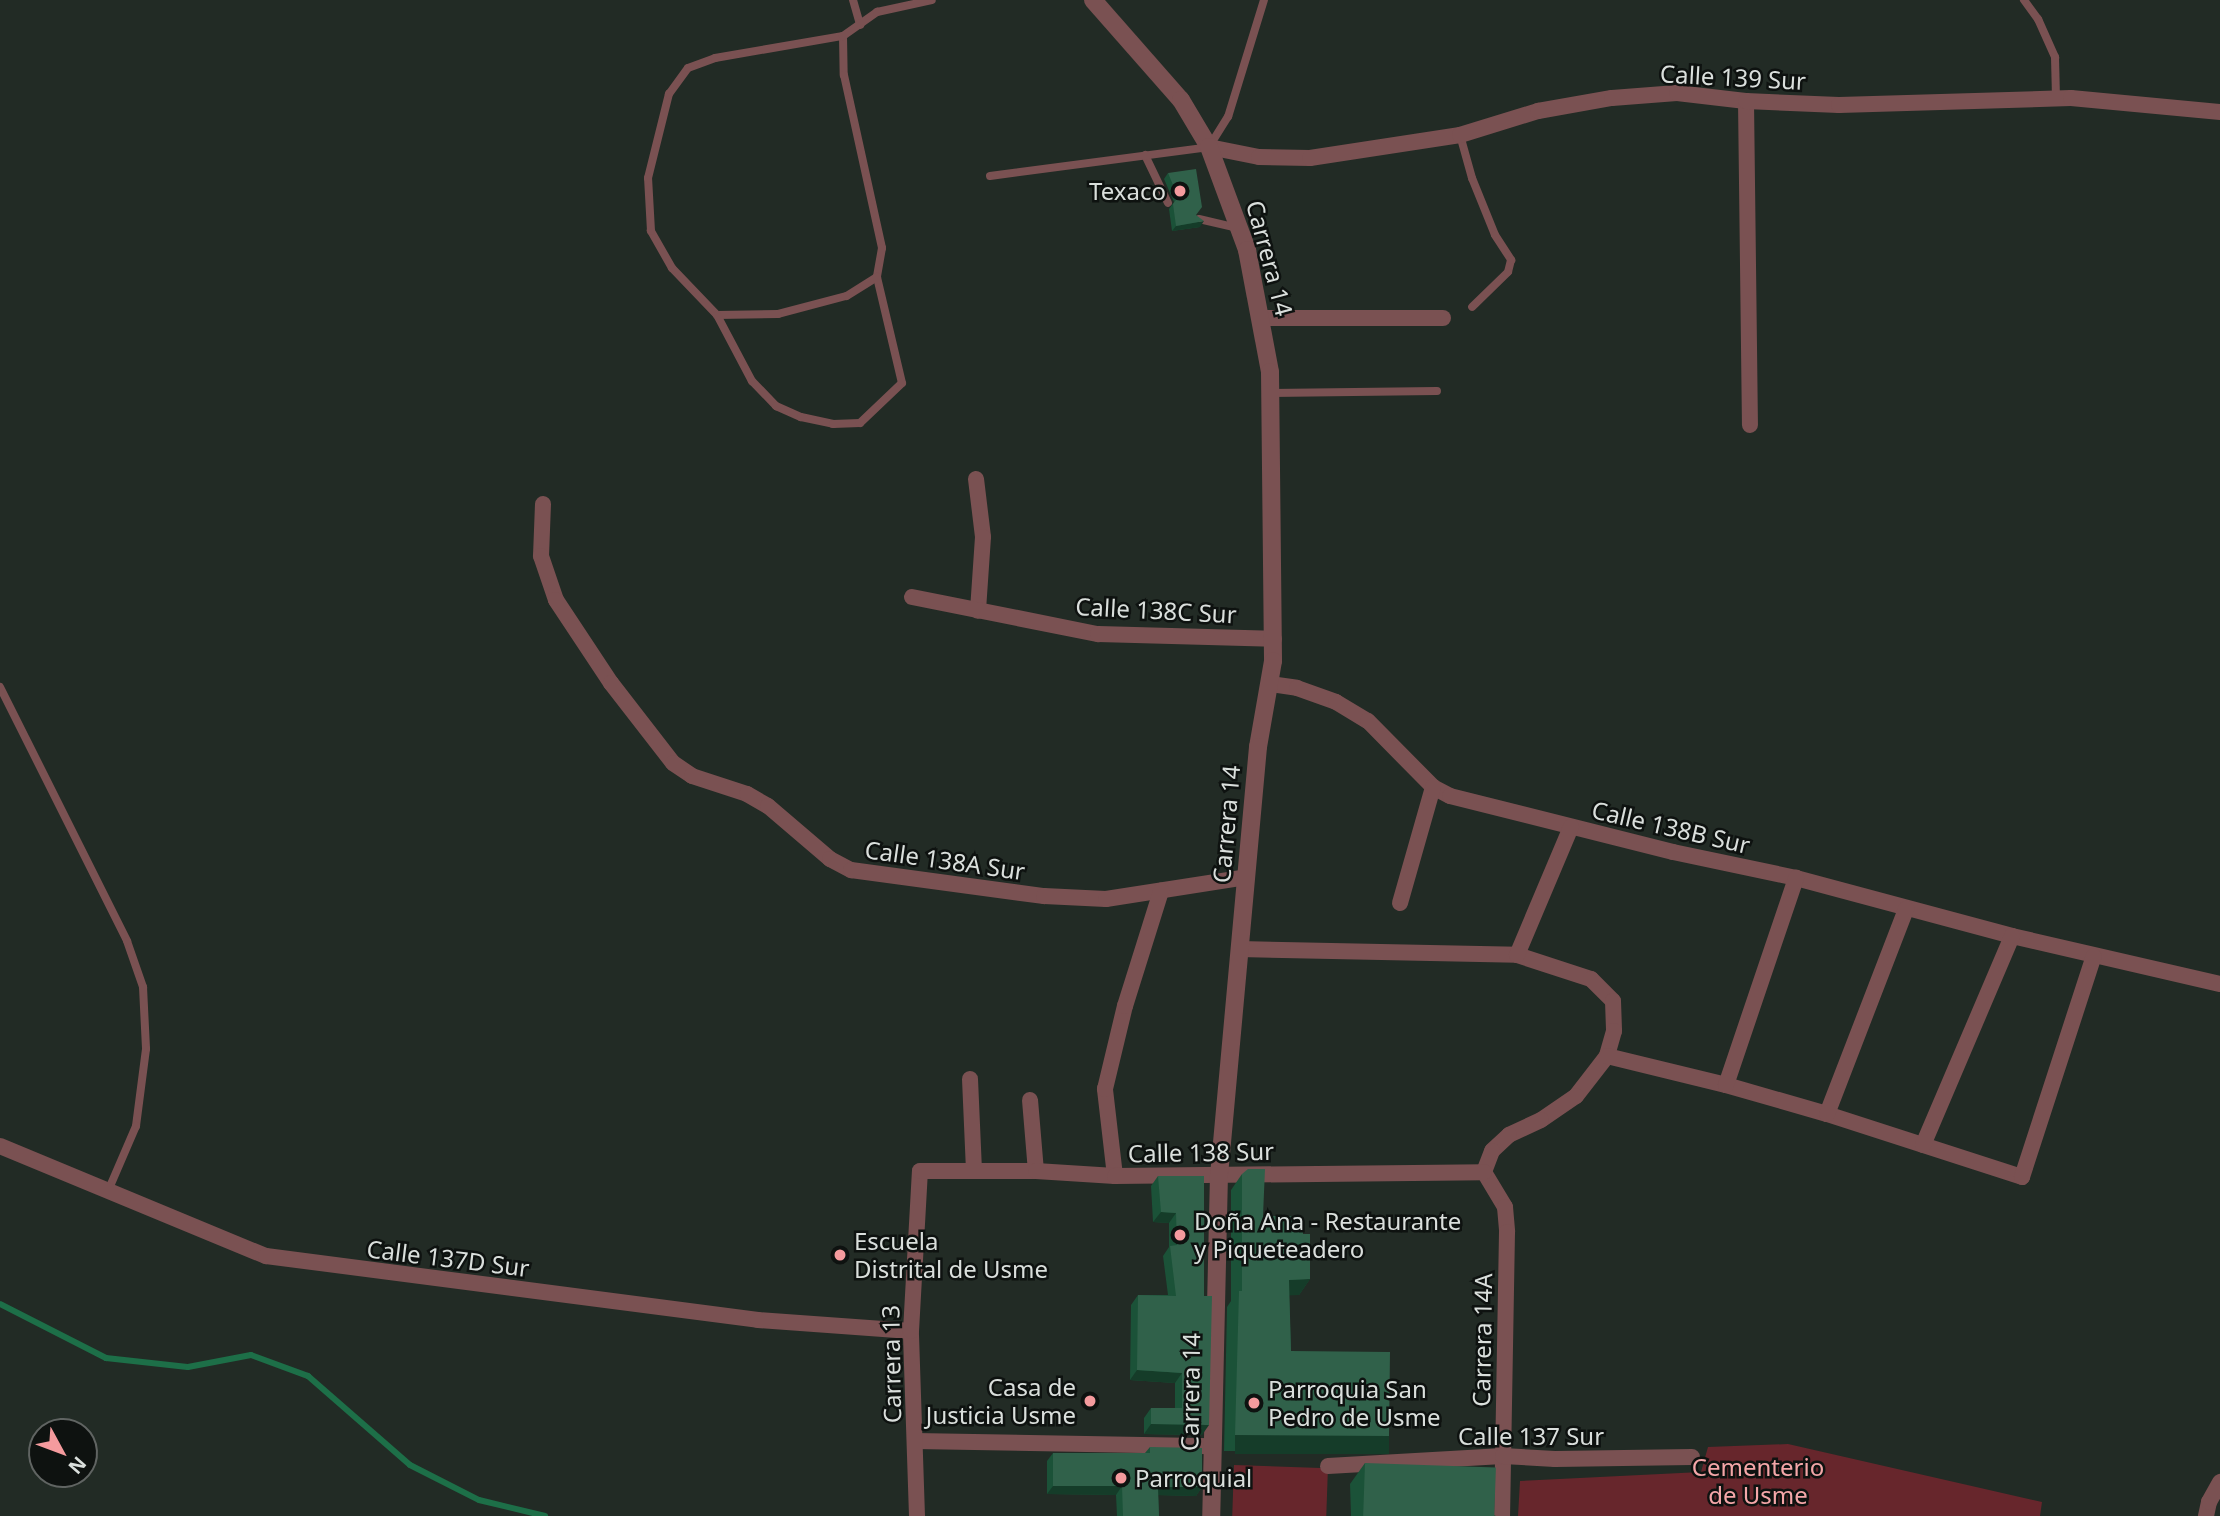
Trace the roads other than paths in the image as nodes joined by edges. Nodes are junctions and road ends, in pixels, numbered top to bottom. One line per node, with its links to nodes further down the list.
1 (853, 0): 6 (lane)
2 (932, 0): 6 (lane)
3 (1093, 0): 12 (street, Carrera 14)
4 (1265, 0): 12 (lane)
5 (2024, 0): 8 (lane)
6 (860, 25): 7 (lane)
7 (843, 36): 18 (lane); 20 (lane)
8 (2056, 99): 9 (street, Calle 139 Sur); 10 (street, Calle 139 Sur)
9 (1746, 101): 11 (street, Calle 139 Sur); 25 (street)
10 (2220, 112)
11 (1460, 135): 12 (street, Calle 139 Sur); 19 (lane)
12 (1209, 147): 13 (lane); 17 (street, Carrera 14)
13 (1145, 155): 14 (lane); 15 (lane)
14 (990, 176)
15 (1168, 203)
16 (1199, 219): 17 (lane)
17 (1240, 229): 21 (street, Carrera 14)
18 (877, 276): 20 (lane); 20 (lane)
19 (1472, 307)
20 (717, 315)
21 (1262, 318): 22 (street); 24 (street, Carrera 14)
22 (1443, 318)
23 (1437, 391): 24 (lane)
24 (1271, 393): 30 (street, Carrera 14)
25 (1750, 425)
26 (976, 479): 29 (street)
27 (543, 504): 37 (street, Calle 138A Sur)
28 (912, 597): 29 (street, Calle 138C Sur)
29 (978, 611): 30 (street, Calle 138C Sur)
30 (1274, 639): 31 (street, Carrera 14)
31 (1270, 684): 33 (street, Calle 138B Sur); 35 (street, Carrera 14)
32 (0, 687): 58 (lane)
33 (1433, 787): 34 (street, Calle 138B Sur); 38 (street)
34 (1571, 827): 36 (street, Calle 138B Sur); 42 (street)
35 (1246, 877): 37 (street, Calle 138A Sur); 41 (street, Carrera 14)
36 (1796, 878): 39 (street, Calle 138B Sur); 47 (street)
37 (1161, 891): 57 (street)
38 (1400, 902)
39 (1906, 909): 40 (street, Calle 138B Sur); 49 (street)
40 (2012, 936): 43 (street, Calle 138B Sur); 50 (street)
41 (1239, 949): 42 (street); 56 (street, Carrera 14)
42 (1517, 955): 45 (street)
43 (2094, 956): 44 (street, Calle 138B Sur); 50 (street)
44 (2220, 984)
45 (1607, 1056): 47 (street); 55 (street)
46 (970, 1079): 52 (street)
47 (1726, 1085): 49 (street)
48 (1030, 1101): 54 (street)
49 (1827, 1114): 50 (street)
50 (1923, 1145)
51 (0, 1146): 58 (street, Calle 137D Sur)
52 (974, 1170): 53 (street, Calle 138 Sur); 54 (street, Calle 138 Sur)
53 (920, 1171): 59 (street, Carrera 13)
54 (1036, 1171): 57 (street, Calle 138 Sur)
55 (1483, 1172): 56 (street, Calle 138 Sur); 62 (street, Carrera 14A)
56 (1219, 1174): 57 (street, Calle 138 Sur); 61 (street, Carrera 14)
57 (1115, 1176)
58 (107, 1192): 59 (street, Calle 137D Sur)
59 (911, 1331): 60 (street, Carrera 13)
60 (915, 1441): 61 (street); 66 (street, Carrera 13)
61 (1213, 1446): 67 (street, Carrera 14)
62 (1503, 1456): 63 (street, Calle 137 Sur); 64 (street, Calle 137 Sur); 68 (street, Carrera 14A)
63 (1692, 1457)
64 (1328, 1466)
65 (2220, 1482): 69 (street)
66 (917, 1516)
67 (1211, 1516)
68 (1502, 1516)
69 (2206, 1516)

